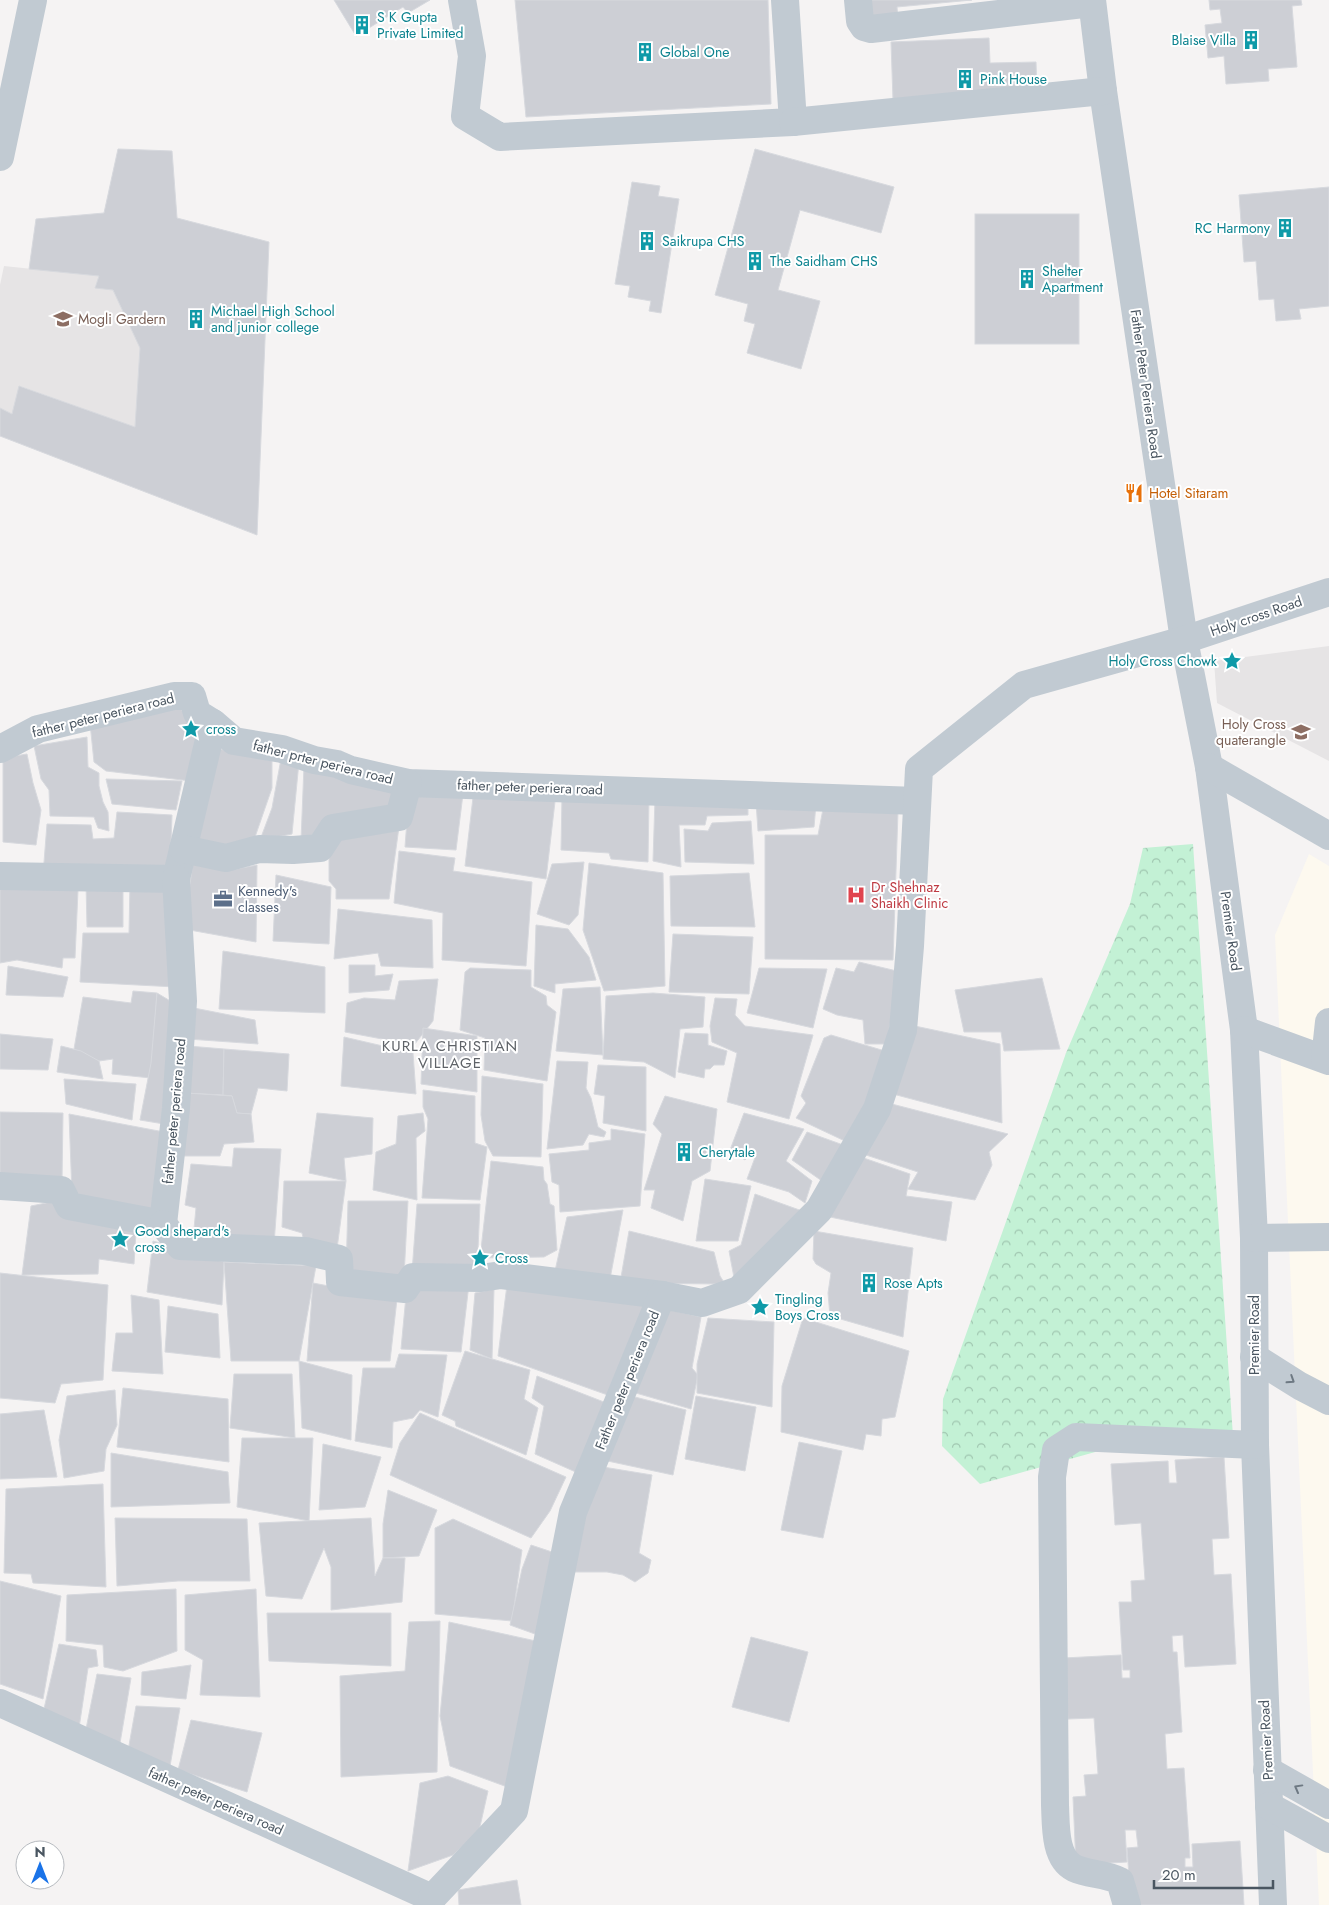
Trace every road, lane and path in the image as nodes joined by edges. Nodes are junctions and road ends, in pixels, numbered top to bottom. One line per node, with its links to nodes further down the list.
1 (33, 0): 8 (street)
2 (462, 0): 7 (street)
3 (785, 0): 7 (street)
4 (858, 0): 5 (street)
5 (1092, 1): 6 (street, Father Peter Periera Road)
6 (1103, 91): 7 (street); 10 (street, Father Peter Periera Road)
7 (793, 122)
8 (0, 157)
9 (1329, 592): 10 (street, Holy cross Road)
10 (1184, 640): 13 (street, Father Peter Periera Road); 15 (street, Father peter periera road)
11 (214, 723): 12 (street, father peter periera road); 14 (street, father prter periera road); 17 (street, father peter periera road)
12 (0, 748)
13 (1209, 767): 16 (street); 21 (street, Premier Road)
14 (408, 783): 15 (street, father peter periera road); 17 (street)
15 (917, 801): 27 (street, Father peter periera road)
16 (1329, 836)
17 (183, 849): 19 (street, father peter periera road)
18 (0, 876): 19 (street)
19 (176, 879): 24 (street, father peter periera road)
20 (1329, 1022): 22 (street)
21 (1244, 1030): 22 (street); 26 (street, Premier Road)
22 (1327, 1060)
23 (0, 1186): 24 (street)
24 (163, 1224): 27 (street, father peter periera road)
25 (1329, 1237): 26 (street)
26 (1254, 1238): 28 (street, Premier Road)
27 (662, 1295): 36 (street, Father peter periera road)
28 (1254, 1356): 29 (street, one-way to 29); 30 (street, Premier Road)
29 (1329, 1402)
30 (1255, 1445): 32 (street, Premier Road); 37 (street)
31 (0, 1704): 36 (street, father peter periera road)
32 (1267, 1770): 33 (street, one-way to 32); 34 (street, Premier Road)
33 (1329, 1805)
34 (1269, 1806): 35 (street); 38 (street, Premier Road)
35 (1329, 1839)
36 (432, 1902)
37 (1127, 1905)
38 (1273, 1905)

